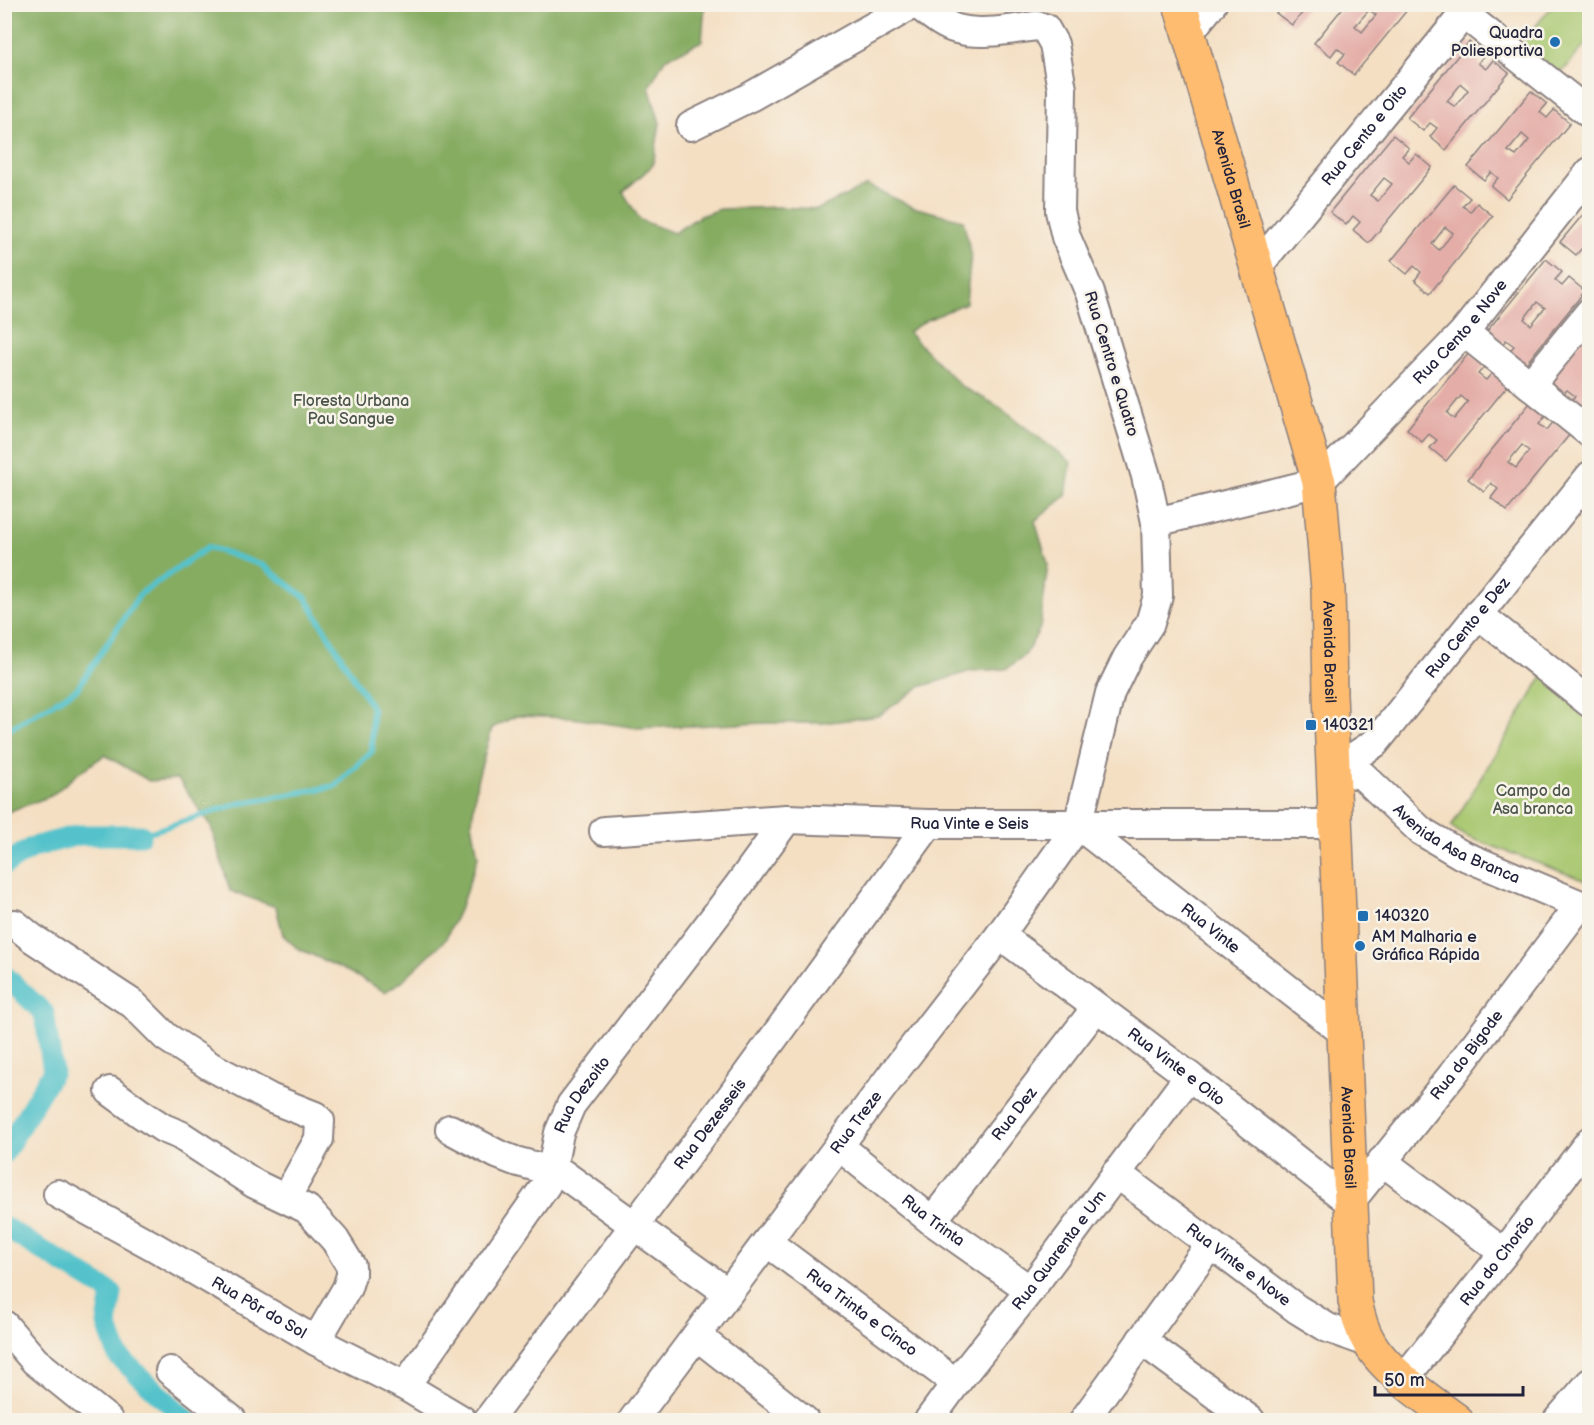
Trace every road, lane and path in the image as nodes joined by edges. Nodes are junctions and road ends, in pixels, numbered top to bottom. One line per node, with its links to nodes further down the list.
1 (915, 4): 6 (street); 16 (street, Rua Centro e Quatro)
2 (1212, 4): 4 (street)
3 (1468, 9): 5 (street); 8 (street, Rua Cento e Oito)
4 (1184, 18): 8 (main road, Avenida Brasil)
5 (1590, 114)
6 (691, 126)
7 (1590, 172): 10 (street, Rua Cento e Nove)
8 (1257, 267): 14 (main road, Avenida Brasil)
9 (1590, 312): 11 (street)
10 (1464, 332): 11 (street); 14 (street, Rua Cento e Nove)
11 (1530, 385): 12 (street)
12 (1590, 433)
13 (1590, 476): 15 (street, Rua Cento e Dez)
14 (1319, 482): 16 (street); 19 (main road, Avenida Brasil)
15 (1580, 506): 17 (street, Rua Cento e Dez)
16 (1156, 522): 23 (street, Rua Centro e Quatro)
17 (1478, 614): 18 (street); 19 (street, Rua Cento e Dez)
18 (1590, 703)
19 (1333, 765): 22 (main road, Avenida Brasil); 25 (street, Avenida Asa Branca)
20 (787, 819): 21 (street, Rua Vinte e Seis); 24 (street, Rua Vinte e Seis); 36 (street, Rua Dezoito)
21 (929, 824): 23 (street, Rua Vinte e Seis); 42 (street, Rua Dezesseis)
22 (1335, 824): 23 (street, Rua Vinte e Seis); 29 (main road, Avenida Brasil)
23 (1078, 825): 27 (street, Rua Treze); 29 (street, Rua Vinte)
24 (604, 831)
25 (1585, 907): 35 (street, Rua do Bigode)
26 (15, 924): 39 (street)
27 (1000, 935): 28 (street, Rua Vinte e Oito); 34 (street, Rua Treze)
28 (1096, 1008): 30 (street, Rua Vinte e Oito); 41 (street, Rua Dez)
29 (1343, 1032): 40 (main road, Avenida Brasil)
30 (1188, 1076): 37 (street, Rua Quarenta e Um); 40 (street, Rua Vinte e Oito)
31 (110, 1091): 39 (street)
32 (450, 1129): 36 (street)
33 (1590, 1141): 45 (street, Rua do Chorão)
34 (838, 1146): 41 (street, Rua Trinta); 43 (street, Rua Treze)
35 (1382, 1161): 40 (street, Rua do Bigode); 45 (street)
36 (552, 1169): 42 (street); 57 (street, Rua Dezoito)
37 (1116, 1173): 44 (street, Rua Vinte e Nove); 46 (street, Rua Quarenta e Um)
38 (58, 1194): 51 (street, Rua Pôr do Sol)
39 (286, 1198): 51 (street)
40 (1350, 1202): 52 (main road, Avenida Brasil)
41 (932, 1221): 46 (street, Rua Trinta)
42 (633, 1226): 47 (street); 61 (street, Rua Dezesseis)
43 (767, 1242): 47 (street, Rua Treze); 55 (street, Rua Trinta e Cinco)
44 (1210, 1245): 50 (street); 52 (street, Rua Vinte e Nove)
45 (1504, 1253): 54 (street, Rua do Chorão)
46 (1030, 1290): 55 (street, Rua Quarenta e Um)
47 (728, 1293): 49 (street, Rua Treze)
48 (4, 1325): 58 (street)
49 (697, 1336): 62 (street, Rua Treze); 63 (street)
50 (1141, 1340): 65 (street); 66 (street)
51 (316, 1341): 57 (street, Rua Pôr do Sol)
52 (1370, 1343): 54 (main road, Avenida Brasil)
53 (170, 1371): 59 (street)
54 (1403, 1380): 67 (main road, Avenida Brasil)
55 (956, 1383): 64 (street, Rua Quarenta e Um)
56 (1590, 1383): 68 (street)
57 (405, 1386): 60 (street, Rua Pôr do Sol)
58 (108, 1420)
59 (232, 1420)
60 (462, 1420)
61 (488, 1420)
62 (633, 1420)
63 (804, 1420)
64 (929, 1420)
65 (1084, 1420)
66 (1250, 1420)
67 (1456, 1420)
68 (1558, 1420)

